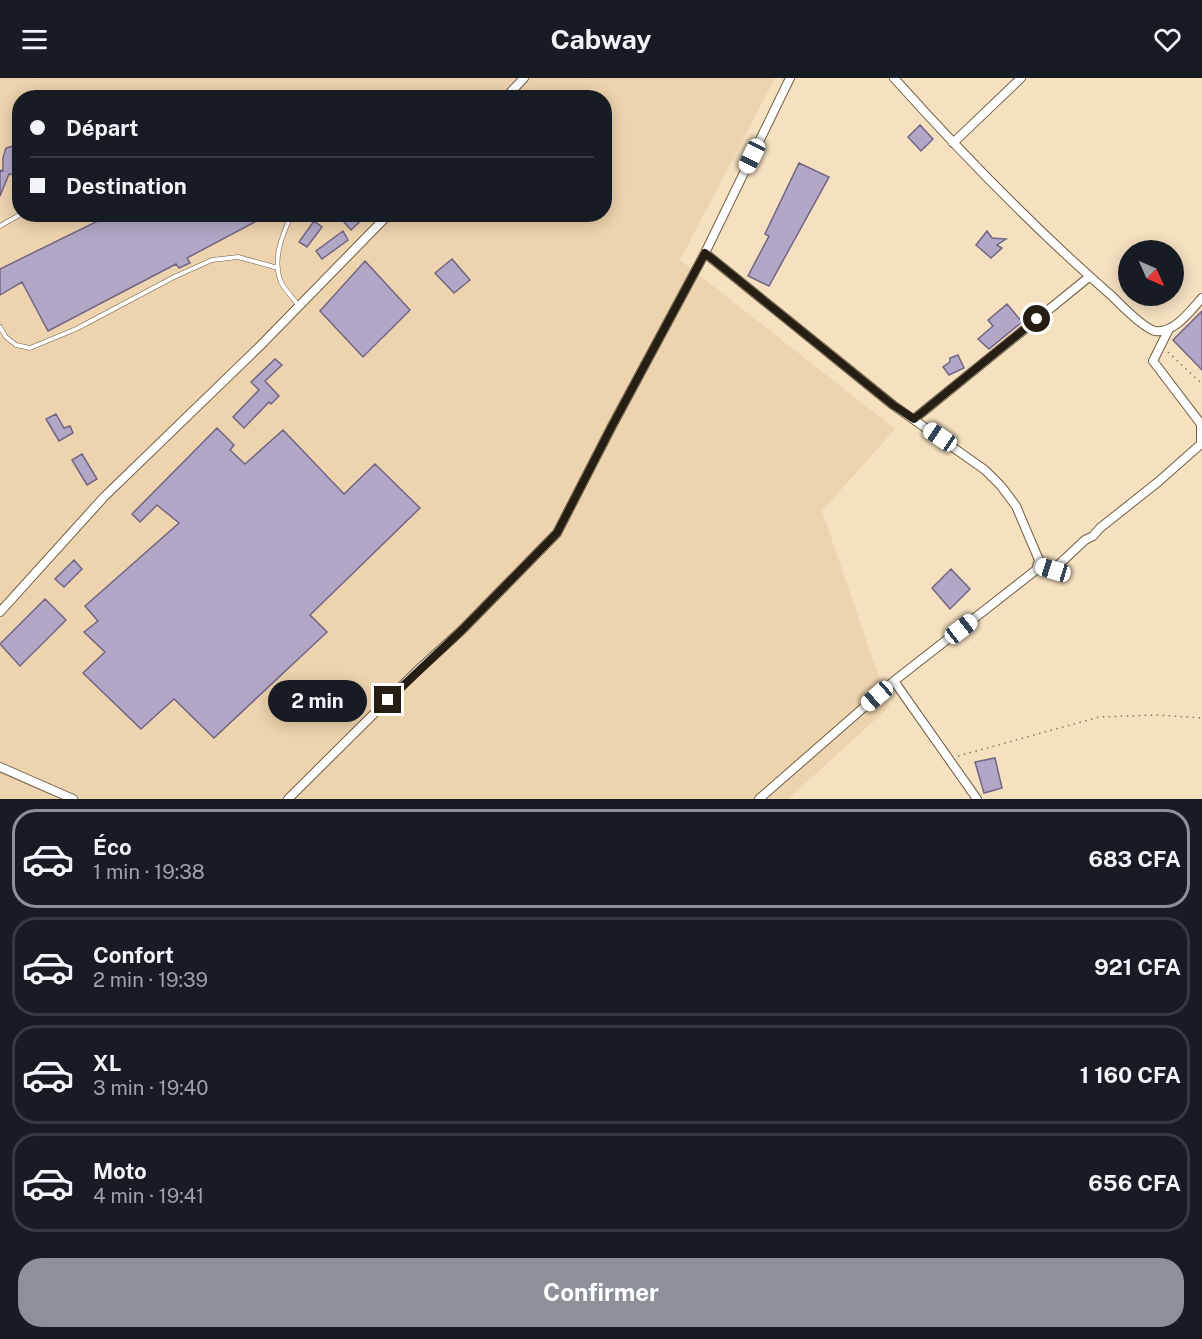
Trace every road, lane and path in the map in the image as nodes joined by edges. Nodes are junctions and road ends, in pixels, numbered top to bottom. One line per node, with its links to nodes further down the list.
1 (524, 78): 5 (street)
2 (790, 78): 9 (street)
3 (894, 78): 6 (street)
4 (1021, 78): 6 (street)
5 (513, 90)
6 (953, 143): 11 (street)
7 (289, 222): 10 (lane)
8 (381, 222): 13 (street)
9 (705, 253): 18 (street); 26 (street)
10 (278, 268): 13 (lane); 14 (lane)
11 (1089, 277): 15 (street); 18 (street)
12 (1202, 298): 15 (street)
13 (299, 306): 20 (street)
14 (0, 327)
15 (1169, 329): 16 (street)
16 (1160, 346): 17 (path); 19 (street)
17 (1202, 384)
18 (914, 419): 19 (street)
19 (1039, 565): 21 (street)
20 (0, 612)
21 (894, 681): 23 (street); 27 (street)
22 (1202, 718): 23 (path)
23 (949, 759): 28 (street)
24 (0, 767): 25 (street)
25 (74, 799)
26 (288, 799)
27 (759, 799)
28 (977, 799)

